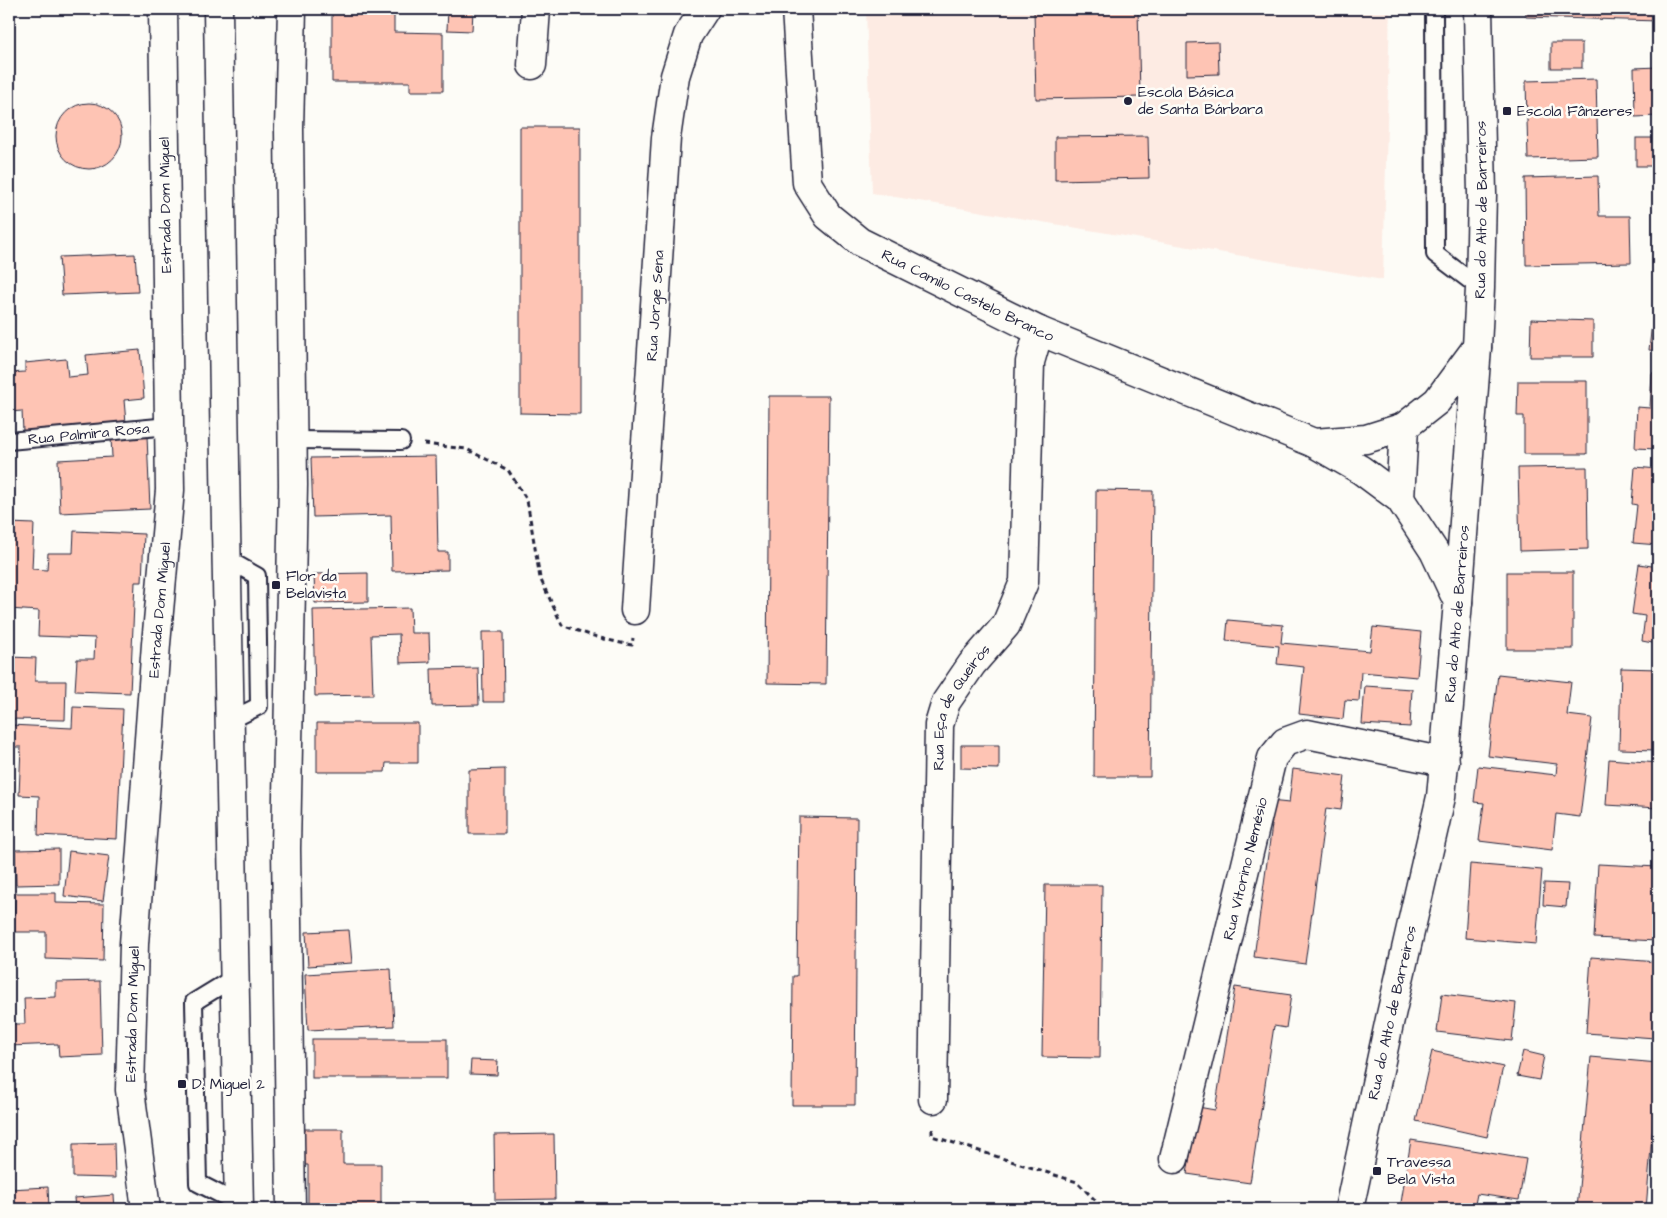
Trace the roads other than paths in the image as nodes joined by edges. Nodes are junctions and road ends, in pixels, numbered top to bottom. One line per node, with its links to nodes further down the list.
1 (163, 9): 13 (street, Estrada Dom Miguel)
2 (218, 9): 23 (street)
3 (292, 9): 15 (street)
4 (536, 9): 9 (street)
5 (705, 9): 21 (street, Rua Jorge Sena)
6 (796, 9): 11 (street, Rua Camilo Castelo Branco)
7 (1434, 9): 10 (lane)
8 (1478, 9): 10 (street, Rua do Alto de Barreiros)
9 (532, 65)
10 (1480, 288): 12 (street, Rua do Alto de Barreiros)
11 (1039, 331): 18 (street, Rua Camilo Castelo Branco); 24 (street, Rua Eça de Queirós)
12 (1477, 347): 14 (street, Rua Camilo Castelo Branco); 20 (street, Rua do Alto de Barreiros)
13 (169, 426): 16 (lane, Rua Palmira Rosa); 27 (street, Estrada Dom Miguel)
14 (1404, 427): 18 (street, Rua Camilo Castelo Branco); 19 (street)
15 (293, 440): 17 (lane); 28 (street)
16 (9, 441)
17 (401, 441)
18 (1314, 443): 19 (street, Rua Camilo Castelo Branco)
19 (1400, 499): 20 (street, Rua Camilo Castelo Branco)
20 (1458, 602): 22 (street, Rua do Alto de Barreiros)
21 (635, 610)
22 (1444, 762): 25 (street, Rua Vitorino Nemésio); 29 (street, Rua do Alto de Barreiros)
23 (235, 977): 26 (street); 26 (lane)
24 (933, 1099)
25 (1174, 1159)
26 (239, 1207)
27 (146, 1209)
28 (291, 1209)
29 (1349, 1209)

